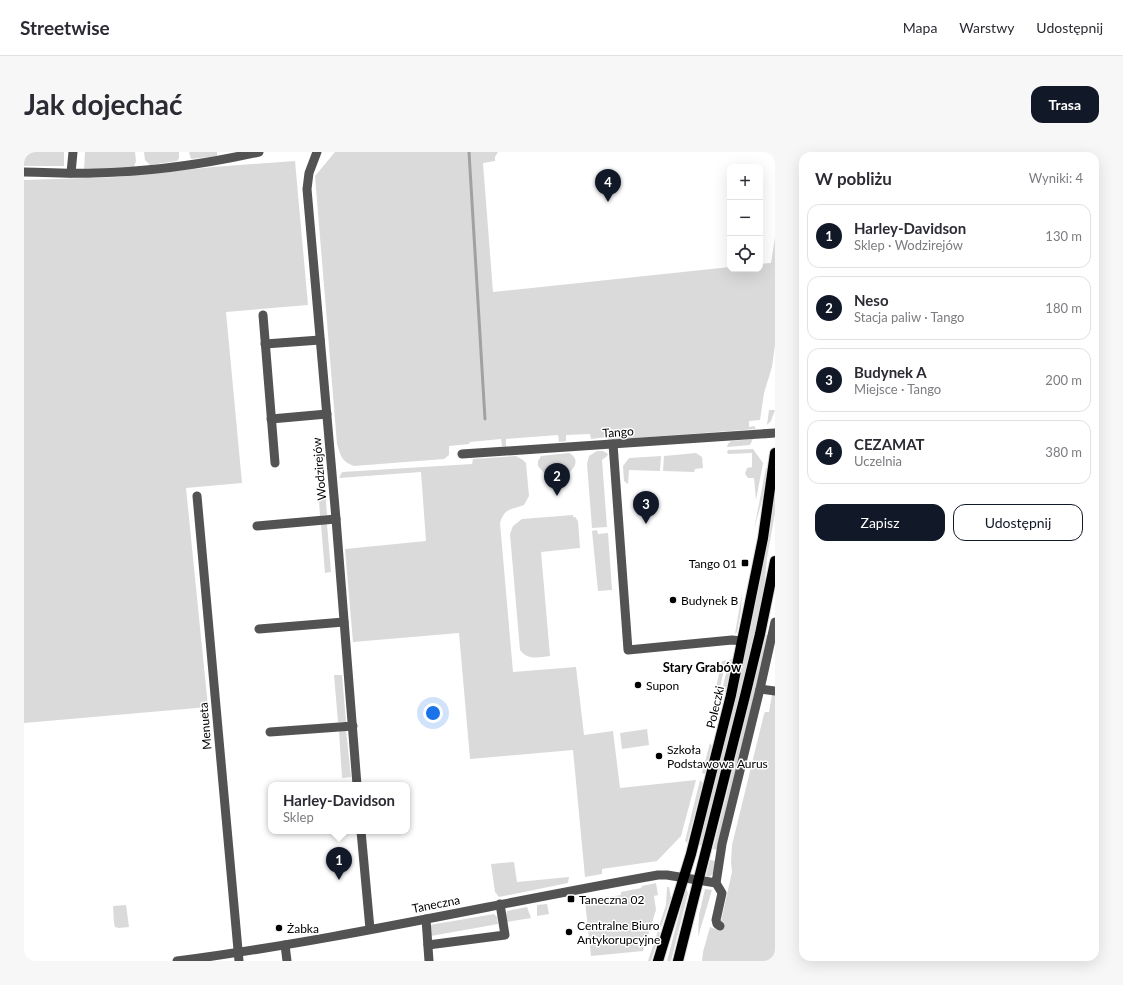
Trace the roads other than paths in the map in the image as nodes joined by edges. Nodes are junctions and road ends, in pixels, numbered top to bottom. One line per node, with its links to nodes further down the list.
1 (73, 152): 5 (street)
2 (260, 152): 5 (street)
3 (317, 152): 7 (street, Wodzirejów)
4 (24, 172): 5 (street)
5 (71, 174)
6 (263, 315): 8 (street)
7 (320, 340): 8 (street); 9 (street, Wodzirejów)
8 (265, 344): 10 (street)
9 (327, 414): 10 (street); 17 (street, Wodzirejów)
10 (271, 419): 15 (street)
11 (775, 433): 12 (street, Tango)
12 (613, 444): 14 (street, Tango); 23 (street)
13 (775, 453): 23 (main road, Poleczki)
14 (462, 454)
15 (275, 462)
16 (197, 496): 39 (street, Menueta)
17 (336, 519): 18 (street); 20 (street, Wodzirejów)
18 (257, 526)
19 (775, 561): 31 (main road)
20 (344, 622): 22 (street); 26 (street, Wodzirejów)
21 (775, 622): 24 (street)
22 (259, 630)
23 (742, 641): 30 (main road, Poleczki)
24 (760, 689): 25 (street); 32 (street)
25 (775, 691)
26 (353, 726): 27 (street); 28 (street, Wodzirejów)
27 (270, 732)
28 (358, 782)
29 (361, 834): 36 (street)
30 (683, 878): 31 (street, Taneczna); 33 (street, Taneczna); 43 (main road, Poleczki)
31 (698, 880): 32 (street); 44 (main road)
32 (716, 883): 35 (street)
33 (500, 904): 34 (street, Taneczna); 38 (street)
34 (426, 918): 36 (street, Taneczna); 38 (street)
35 (720, 926)
36 (370, 929): 37 (street, Taneczna)
37 (285, 944): 39 (street, Taneczna); 41 (street)
38 (428, 945): 42 (street)
39 (239, 957): 40 (street, Taneczna)
40 (177, 961)
41 (287, 961)
42 (429, 961)
43 (658, 961)
44 (678, 961)

